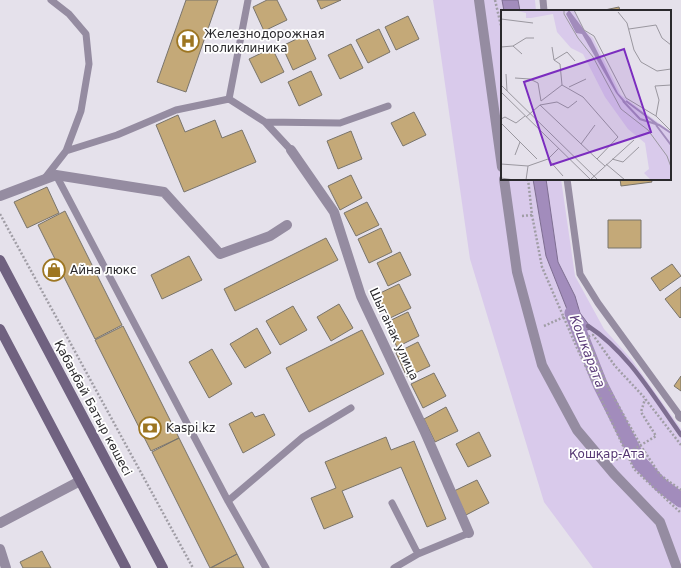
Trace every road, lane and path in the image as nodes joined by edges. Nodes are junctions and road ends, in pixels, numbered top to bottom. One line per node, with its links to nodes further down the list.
1 (51, 0): 12 (lane)
2 (248, 0): 8 (lane)
3 (479, 0): 13 (street)
4 (495, 0): 7 (path)
5 (543, 0): 6 (lane)
6 (544, 10)
7 (501, 26)
8 (229, 99): 10 (lane); 12 (lane)
9 (388, 106): 10 (lane)
10 (265, 122): 11 (lane)
11 (292, 150): 38 (street, Шыганак улица)
12 (66, 151): 15 (lane)
13 (501, 160)
14 (56, 175): 15 (street); 21 (street); 34 (lane)
15 (44, 180): 19 (street)
16 (504, 180): 25 (street)
17 (528, 180): 23 (path)
18 (567, 180): 28 (lane)
19 (0, 196)
20 (0, 214): 44 (path)
21 (287, 225)
22 (0, 260): 43 (main road, Қабанбай Батыр көшесі)
23 (564, 317): 25 (path); 31 (path)
24 (0, 329): 32 (main road)
25 (533, 331): 47 (street)
26 (645, 398): 29 (path); 30 (path); 30 (path)
27 (351, 408): 34 (lane)
28 (680, 417)
29 (681, 445)
30 (641, 446): 31 (path); 33 (path)
31 (626, 454): 36 (path)
32 (80, 481): 37 (street); 42 (main road)
33 (681, 490)
34 (228, 501): 45 (lane)
35 (392, 503): 40 (lane)
36 (681, 513)
37 (0, 523)
38 (469, 533): 40 (lane)
39 (0, 549): 41 (street)
40 (418, 554): 46 (lane)
41 (6, 568)
42 (126, 568)
43 (163, 568)
44 (193, 568)
45 (266, 568)
46 (394, 568)
47 (677, 568)

